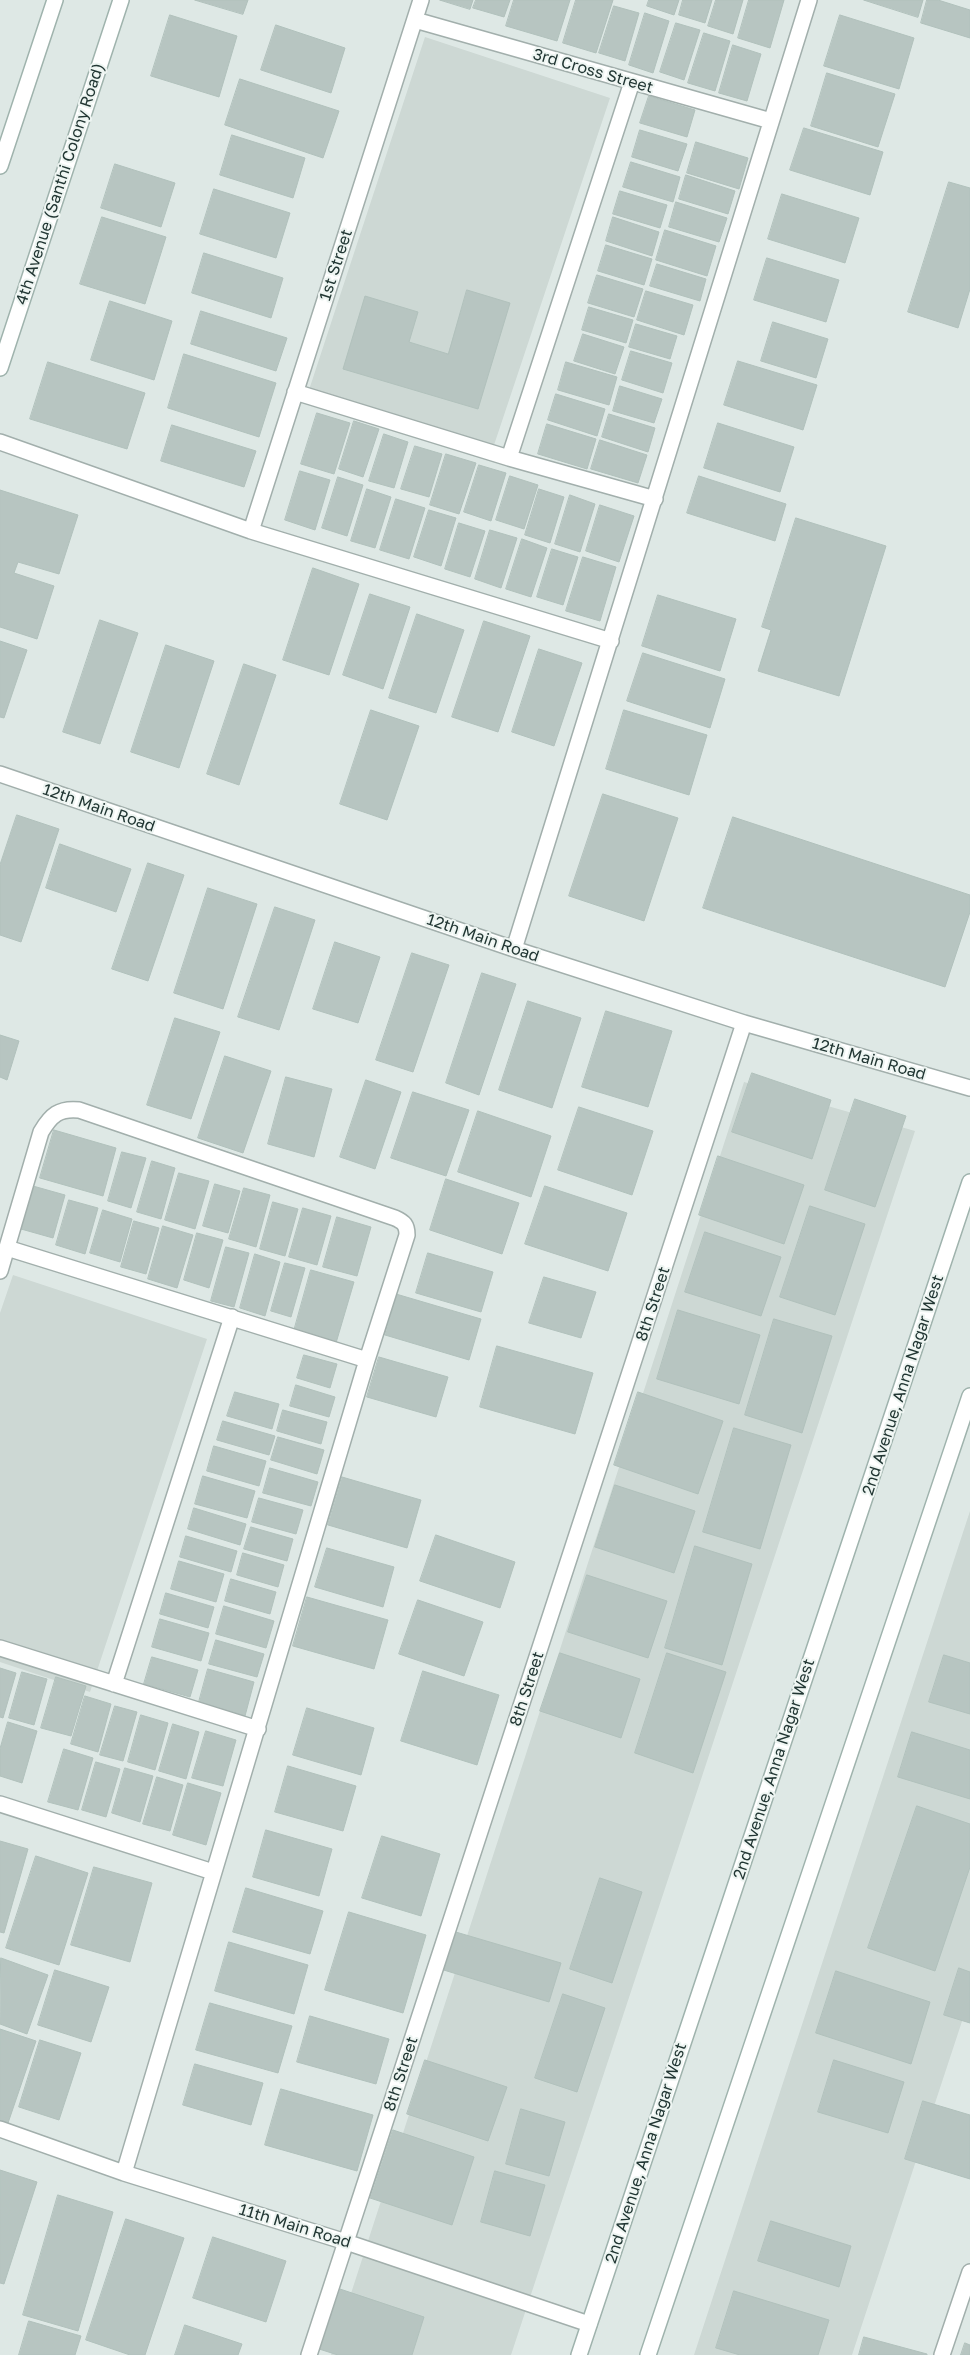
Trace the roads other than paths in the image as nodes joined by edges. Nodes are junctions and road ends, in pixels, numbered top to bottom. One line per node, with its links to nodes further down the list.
1 (55, 0): 8 (street)
2 (121, 0): 9 (street, 4th Avenue (Santhi Colony Road))
3 (421, 0): 5 (street, 1st Street)
4 (810, 0): 7 (street)
5 (415, 20): 6 (street, 3rd Cross Street); 10 (street, 1st Street)
6 (632, 82): 7 (street, 3rd Cross Street); 12 (street)
7 (771, 121): 13 (street)
8 (0, 166)
9 (0, 368)
10 (295, 392): 12 (street); 14 (street, 1st Street)
11 (0, 442): 14 (street)
12 (509, 458): 13 (street)
13 (655, 499): 15 (street)
14 (251, 531): 15 (street)
15 (611, 641): 17 (street)
16 (0, 774): 17 (street, 12th Main Road)
17 (514, 949): 18 (street, 12th Main Road)
18 (744, 1023): 19 (street, 12th Main Road); 33 (street, 8th Street)
19 (970, 1088)
20 (970, 1182): 35 (street, 2nd Avenue, Anna Nagar West)
21 (7, 1248): 22 (street); 23 (street); 24 (street)
22 (0, 1271)
23 (232, 1317): 24 (street); 27 (street)
24 (367, 1360): 28 (street)
25 (970, 1396): 38 (street)
26 (0, 1648): 27 (street)
27 (114, 1684): 28 (street)
28 (258, 1729): 30 (street)
29 (0, 1804): 30 (street)
30 (213, 1872): 32 (street)
31 (0, 2130): 32 (street, 11th Main Road)
32 (124, 2173): 33 (street, 11th Main Road)
33 (346, 2242): 35 (street, 11th Main Road); 36 (street, 8th Street)
34 (970, 2272): 39 (street)
35 (589, 2324): 37 (street, 2nd Avenue, Anna Nagar West)
36 (310, 2355)
37 (579, 2355)
38 (648, 2355)
39 (942, 2355)

